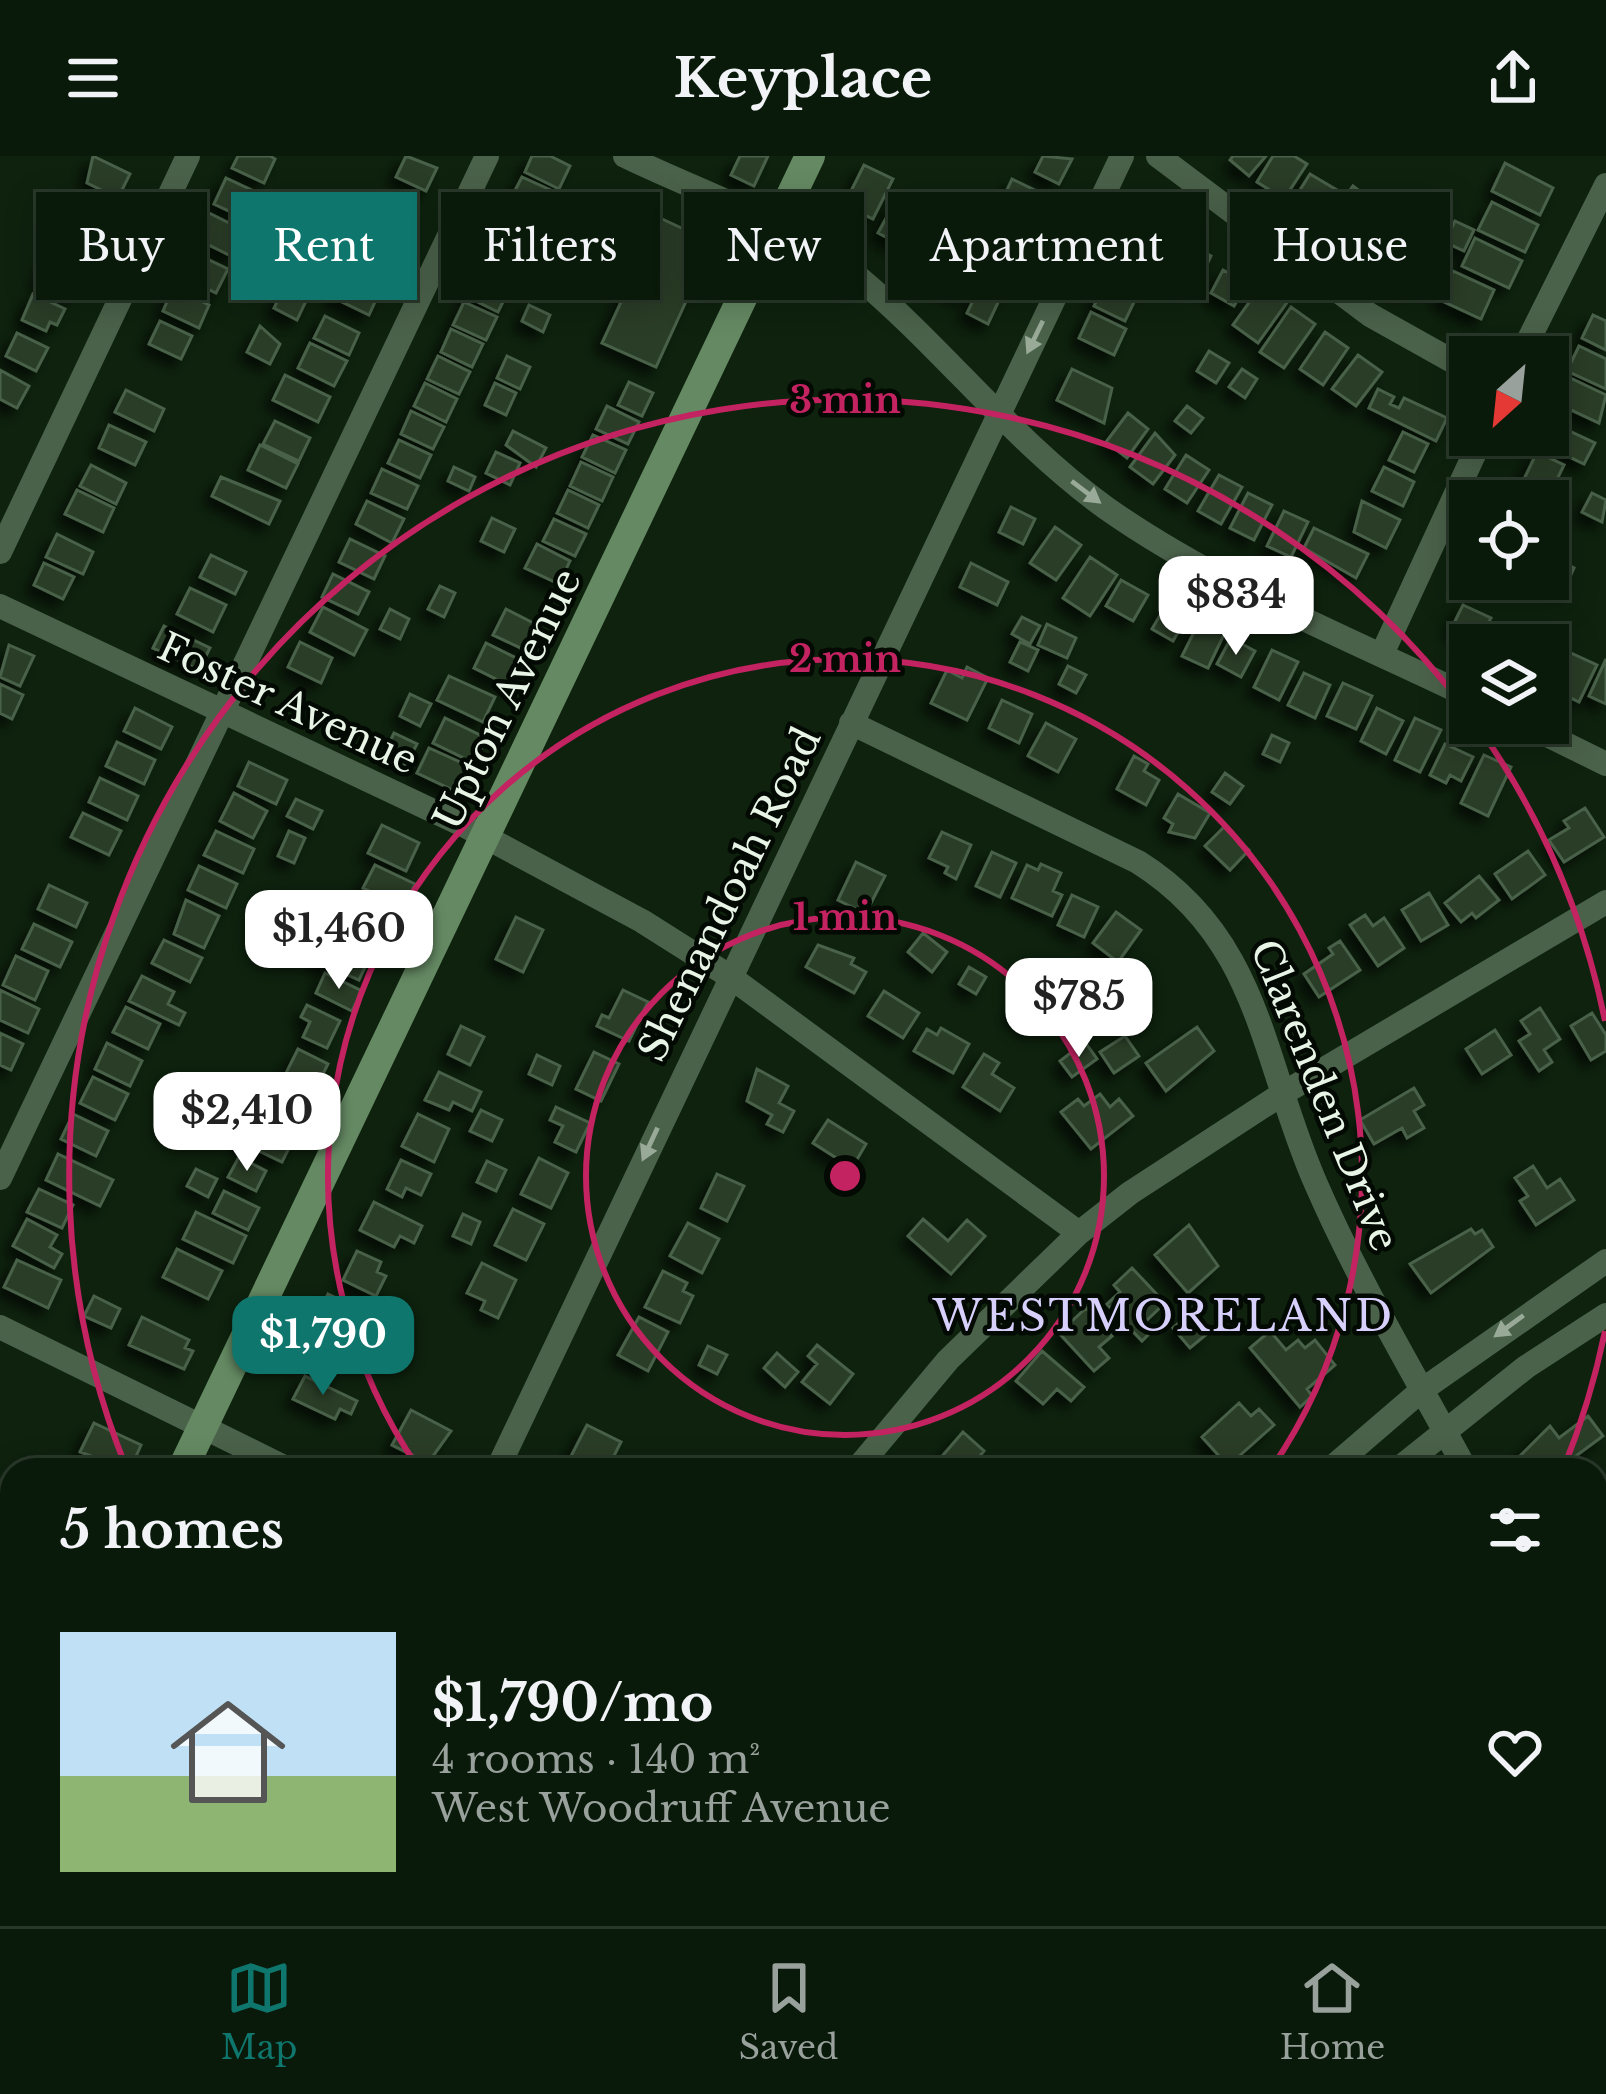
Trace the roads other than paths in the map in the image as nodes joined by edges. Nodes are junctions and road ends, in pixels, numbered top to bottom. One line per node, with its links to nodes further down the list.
1 (188, 156): 16 (street)
2 (487, 156): 20 (street)
3 (625, 156): 8 (street)
4 (809, 156): 9 (street, Upton Avenue)
5 (1122, 156): 14 (street, Shenandoah Road, one-way to 14)
6 (1158, 156): 13 (street)
7 (1606, 185): 12 (street)
8 (700, 192)
9 (792, 192)
10 (864, 282): 14 (street)
11 (741, 300): 24 (street, Upton Avenue)
12 (1530, 336)
13 (1449, 359)
14 (997, 416): 18 (street, one-way to 18); 21 (street, Shenandoah Road)
15 (1473, 456): 18 (street)
16 (0, 552)
17 (0, 606): 20 (street, Foster Avenue)
18 (1382, 654): 19 (street)
19 (1449, 687)
20 (222, 712): 24 (street, Foster Avenue); 28 (street)
21 (851, 723): 26 (street, Shenandoah Road); 27 (street, Clarenden Drive)
22 (1565, 744): 23 (street)
23 (1606, 764)
24 (484, 838): 26 (street, Foster Avenue); 34 (street, Upton Avenue)
25 (1606, 902): 27 (street)
26 (729, 976): 29 (street, Foster Avenue); 40 (street, Shenandoah Road, one-way to 40)
27 (1282, 1094): 29 (street); 33 (street, Clarenden Drive)
28 (0, 1178)
29 (1079, 1233): 41 (street)
30 (1606, 1262): 33 (street, one-way to 33)
31 (1606, 1315): 35 (street)
32 (0, 1327): 34 (street)
33 (1422, 1390): 35 (street, Clarenden Drive); 42 (street)
34 (204, 1424): 36 (street); 37 (street, Upton Avenue)
35 (1445, 1432): 43 (street); 44 (street, Clarenden Drive)
36 (234, 1438): 38 (street); 39 (street)
37 (188, 1458)
38 (269, 1458)
39 (276, 1458)
40 (503, 1458)
41 (866, 1458)
42 (1343, 1458)
43 (1412, 1458)
44 (1459, 1458)

